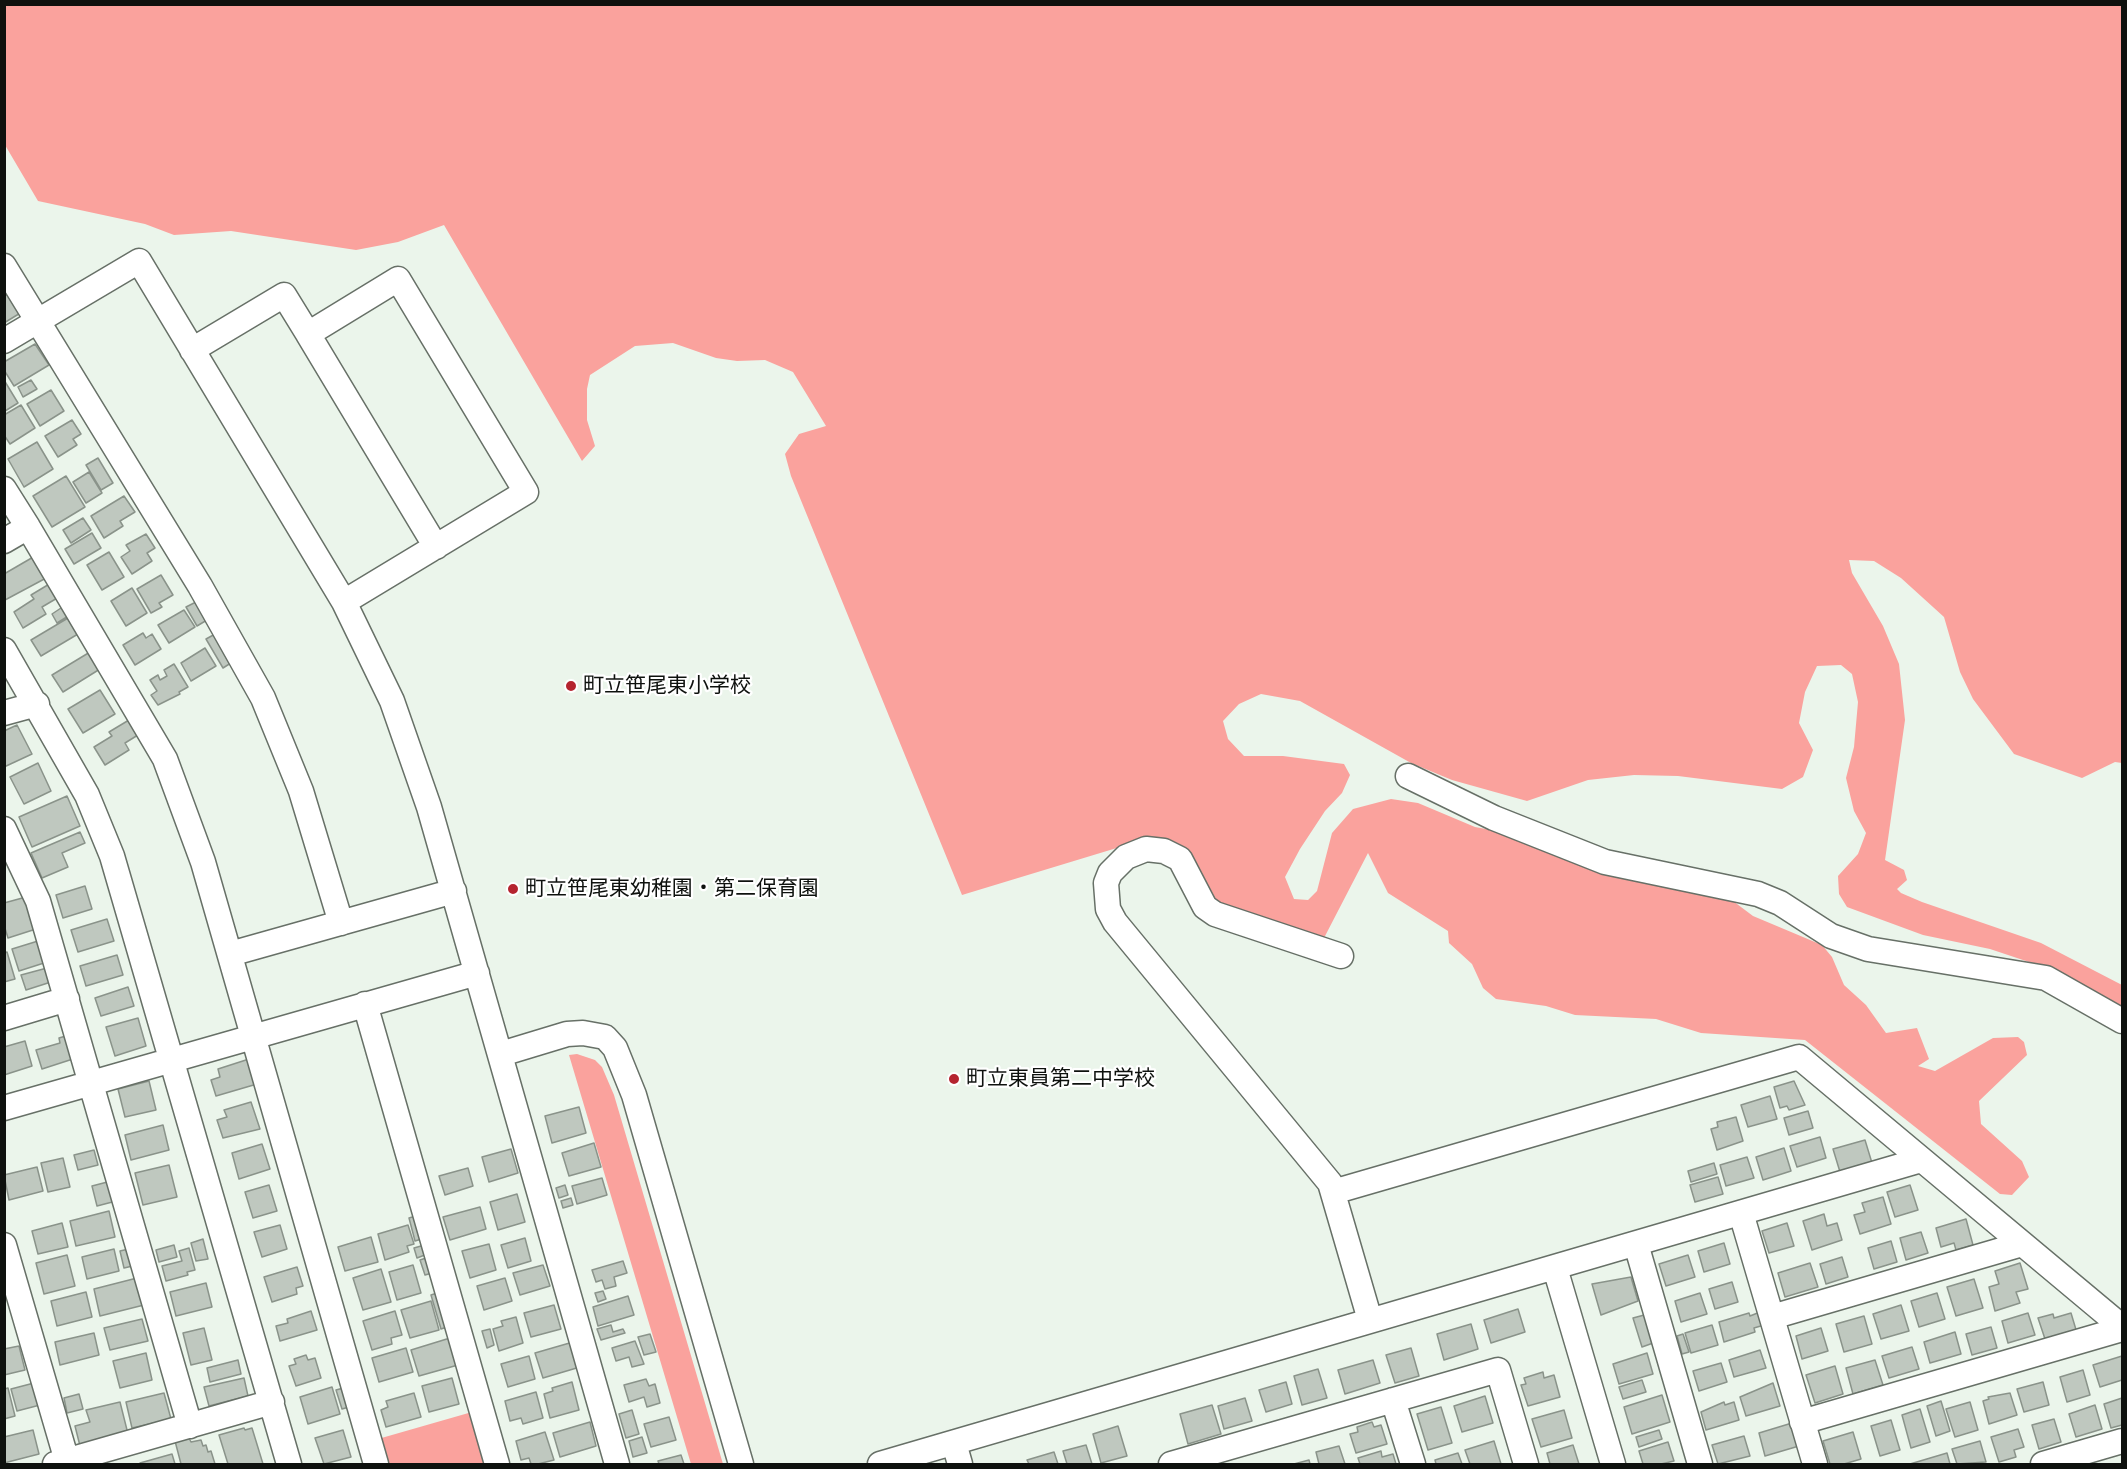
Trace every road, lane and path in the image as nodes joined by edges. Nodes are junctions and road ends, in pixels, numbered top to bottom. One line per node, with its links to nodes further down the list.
1 (4, 266): 2 (street)
2 (38, 321): 4 (street); 5 (street); 18 (street)
3 (308, 334): 5 (street); 9 (street); 9 (street)
4 (4, 341)
5 (192, 350): 10 (street)
6 (4, 489): 7 (street)
7 (28, 527): 8 (street); 19 (street)
8 (4, 541)
9 (435, 546): 10 (street)
10 (344, 602): 17 (street)
11 (4, 650): 12 (street)
12 (37, 704): 13 (street); 28 (street)
13 (4, 713)
14 (1408, 776): 25 (street)
15 (4, 829): 16 (street)
16 (13, 864): 22 (street)
17 (454, 891): 18 (street); 21 (street)
18 (341, 923): 19 (street)
19 (230, 954): 26 (street)
20 (1341, 956): 32 (street)
21 (477, 973): 23 (street); 27 (street)
22 (68, 999): 24 (street); 29 (street)
23 (365, 1004): 26 (street); 50 (street)
24 (4, 1018)
25 (2122, 1021)
26 (254, 1037): 28 (street); 49 (street)
27 (501, 1054): 51 (street); 52 (street)
28 (173, 1059): 29 (street); 42 (street)
29 (92, 1083): 30 (street); 44 (street)
30 (4, 1108)
31 (1921, 1160): 32 (street); 33 (street); 35 (street)
32 (1333, 1192): 39 (street)
33 (1741, 1213): 34 (street); 38 (street)
34 (1636, 1244): 37 (street); 58 (street)
35 (2022, 1244): 38 (street); 40 (street)
36 (4, 1245): 47 (street)
37 (1555, 1268): 39 (street); 57 (street)
38 (1772, 1317): 43 (street)
39 (1370, 1320): 46 (street)
40 (2122, 1328): 43 (street)
41 (1393, 1400): 54 (street); 55 (street); 56 (street)
42 (272, 1402): 44 (street); 48 (street)
43 (1802, 1422): 59 (street)
44 (190, 1426): 47 (street)
45 (2122, 1441): 60 (street)
46 (957, 1454): 53 (street)
47 (61, 1463)
48 (289, 1464)
49 (376, 1464)
50 (497, 1464)
51 (617, 1464)
52 (741, 1464)
53 (880, 1464)
54 (1171, 1464)
55 (1413, 1464)
56 (1526, 1464)
57 (1613, 1464)
58 (1700, 1464)
59 (1815, 1464)
60 (2043, 1464)

